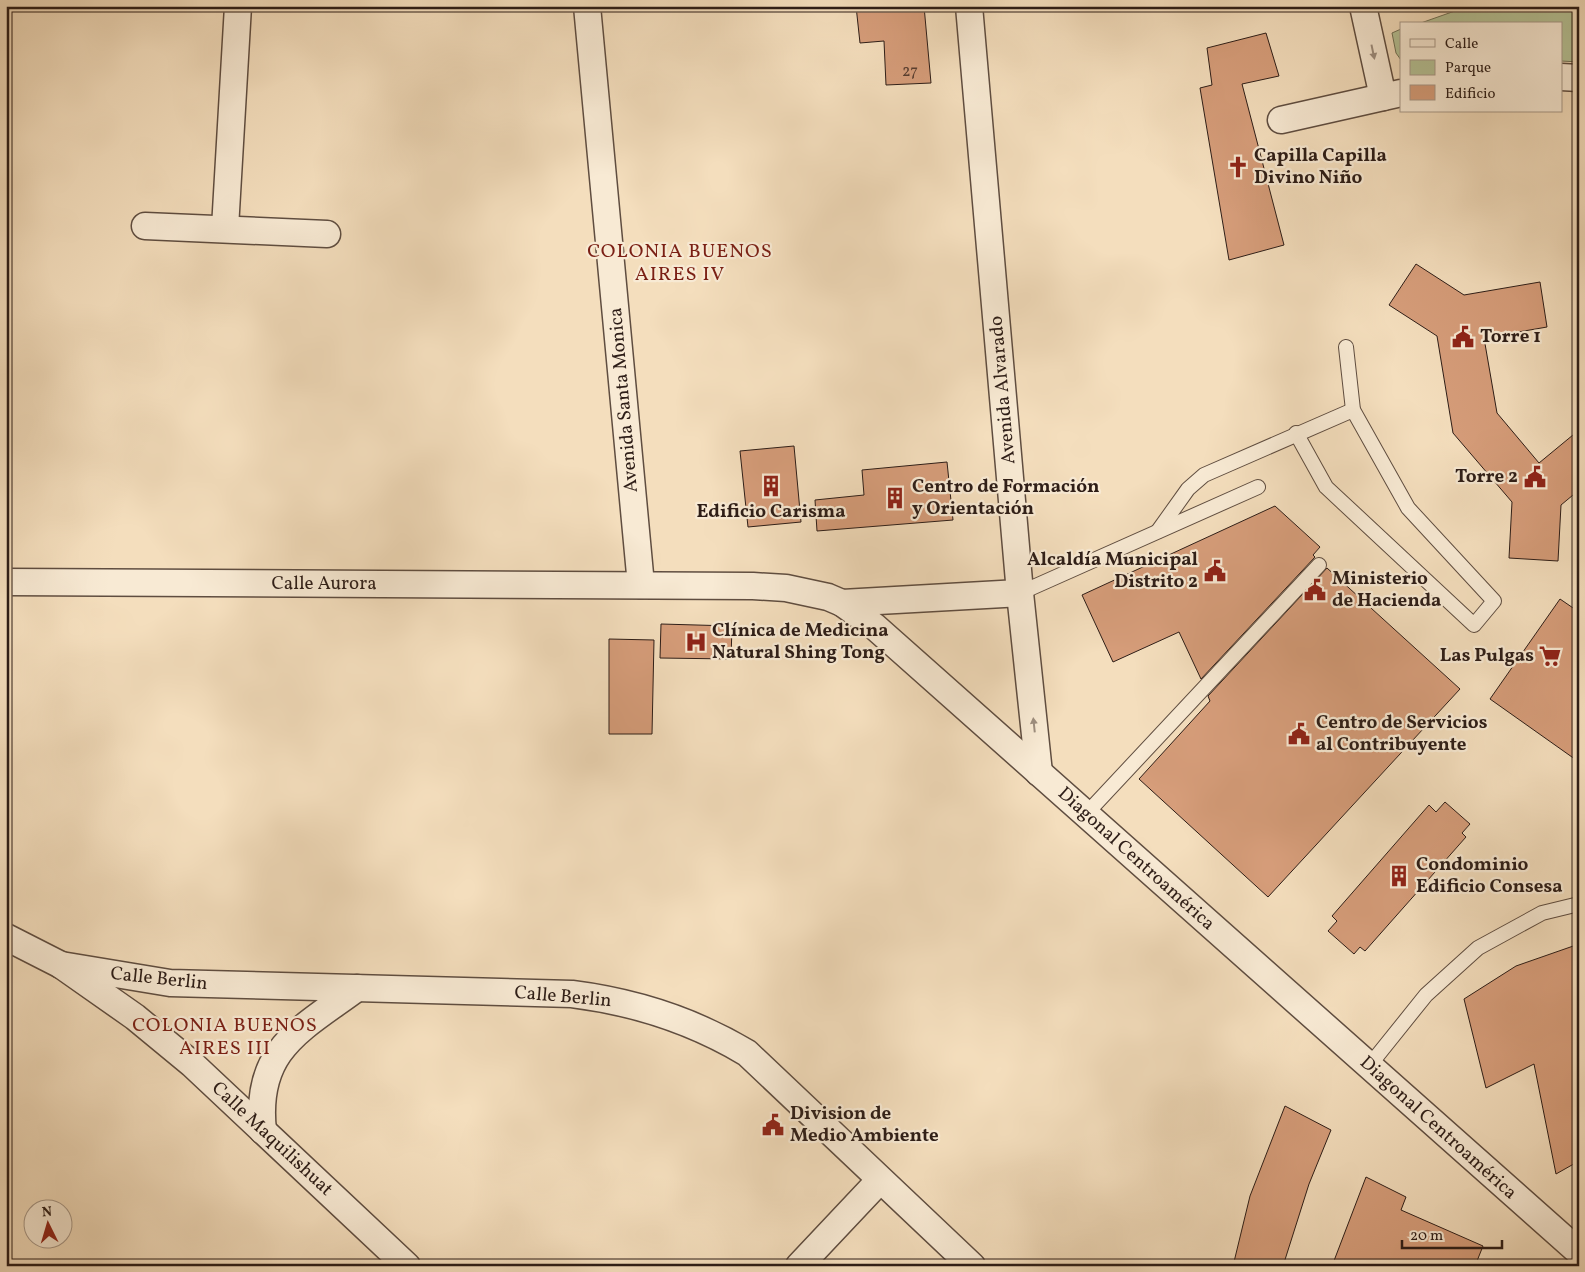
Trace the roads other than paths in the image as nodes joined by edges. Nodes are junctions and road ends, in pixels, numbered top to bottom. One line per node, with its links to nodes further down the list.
1 (238, 6): 10 (street)
2 (587, 6): 19 (street, Avenida Santa Monica)
3 (969, 6): 20 (street, Avenida Alvarado)
4 (1363, 6): 7 (street, one-way to 7)
5 (1562, 77): 6 (street)
6 (1579, 78)
7 (1392, 95): 8 (street)
8 (1281, 120)
9 (145, 226): 10 (street)
10 (225, 228): 11 (street)
11 (327, 234)
12 (1346, 347): 13 (lane)
13 (1353, 410): 14 (lane); 14 (lane)
14 (1296, 433): 16 (lane)
15 (1258, 486): 16 (lane)
16 (1158, 532): 20 (lane)
17 (1319, 565): 23 (lane)
18 (6, 582): 19 (street, Calle Aurora)
19 (641, 586): 21 (street, Diagonal Centroamérica)
20 (1020, 593): 21 (street); 22 (street, Avenida Alvarado, one-way to 20)
21 (842, 603): 22 (street, Diagonal Centroamérica)
22 (1039, 773): 23 (street, Diagonal Centroamérica)
23 (1087, 813): 28 (street, Diagonal Centroamérica)
24 (1579, 904): 28 (lane)
25 (6, 937): 26 (street, Calle Maquilishuat)
26 (62, 964): 27 (street, Calle Berlin); 29 (street, Calle Maquilishuat)
27 (357, 988): 29 (street); 30 (street, Calle Berlin)
28 (1369, 1066): 31 (street, Diagonal Centroamérica)
29 (262, 1130): 32 (street, Calle Maquilishuat)
30 (880, 1180): 33 (street); 34 (street, Calle Berlin)
31 (1579, 1252)
32 (407, 1266)
33 (799, 1266)
34 (972, 1266)

